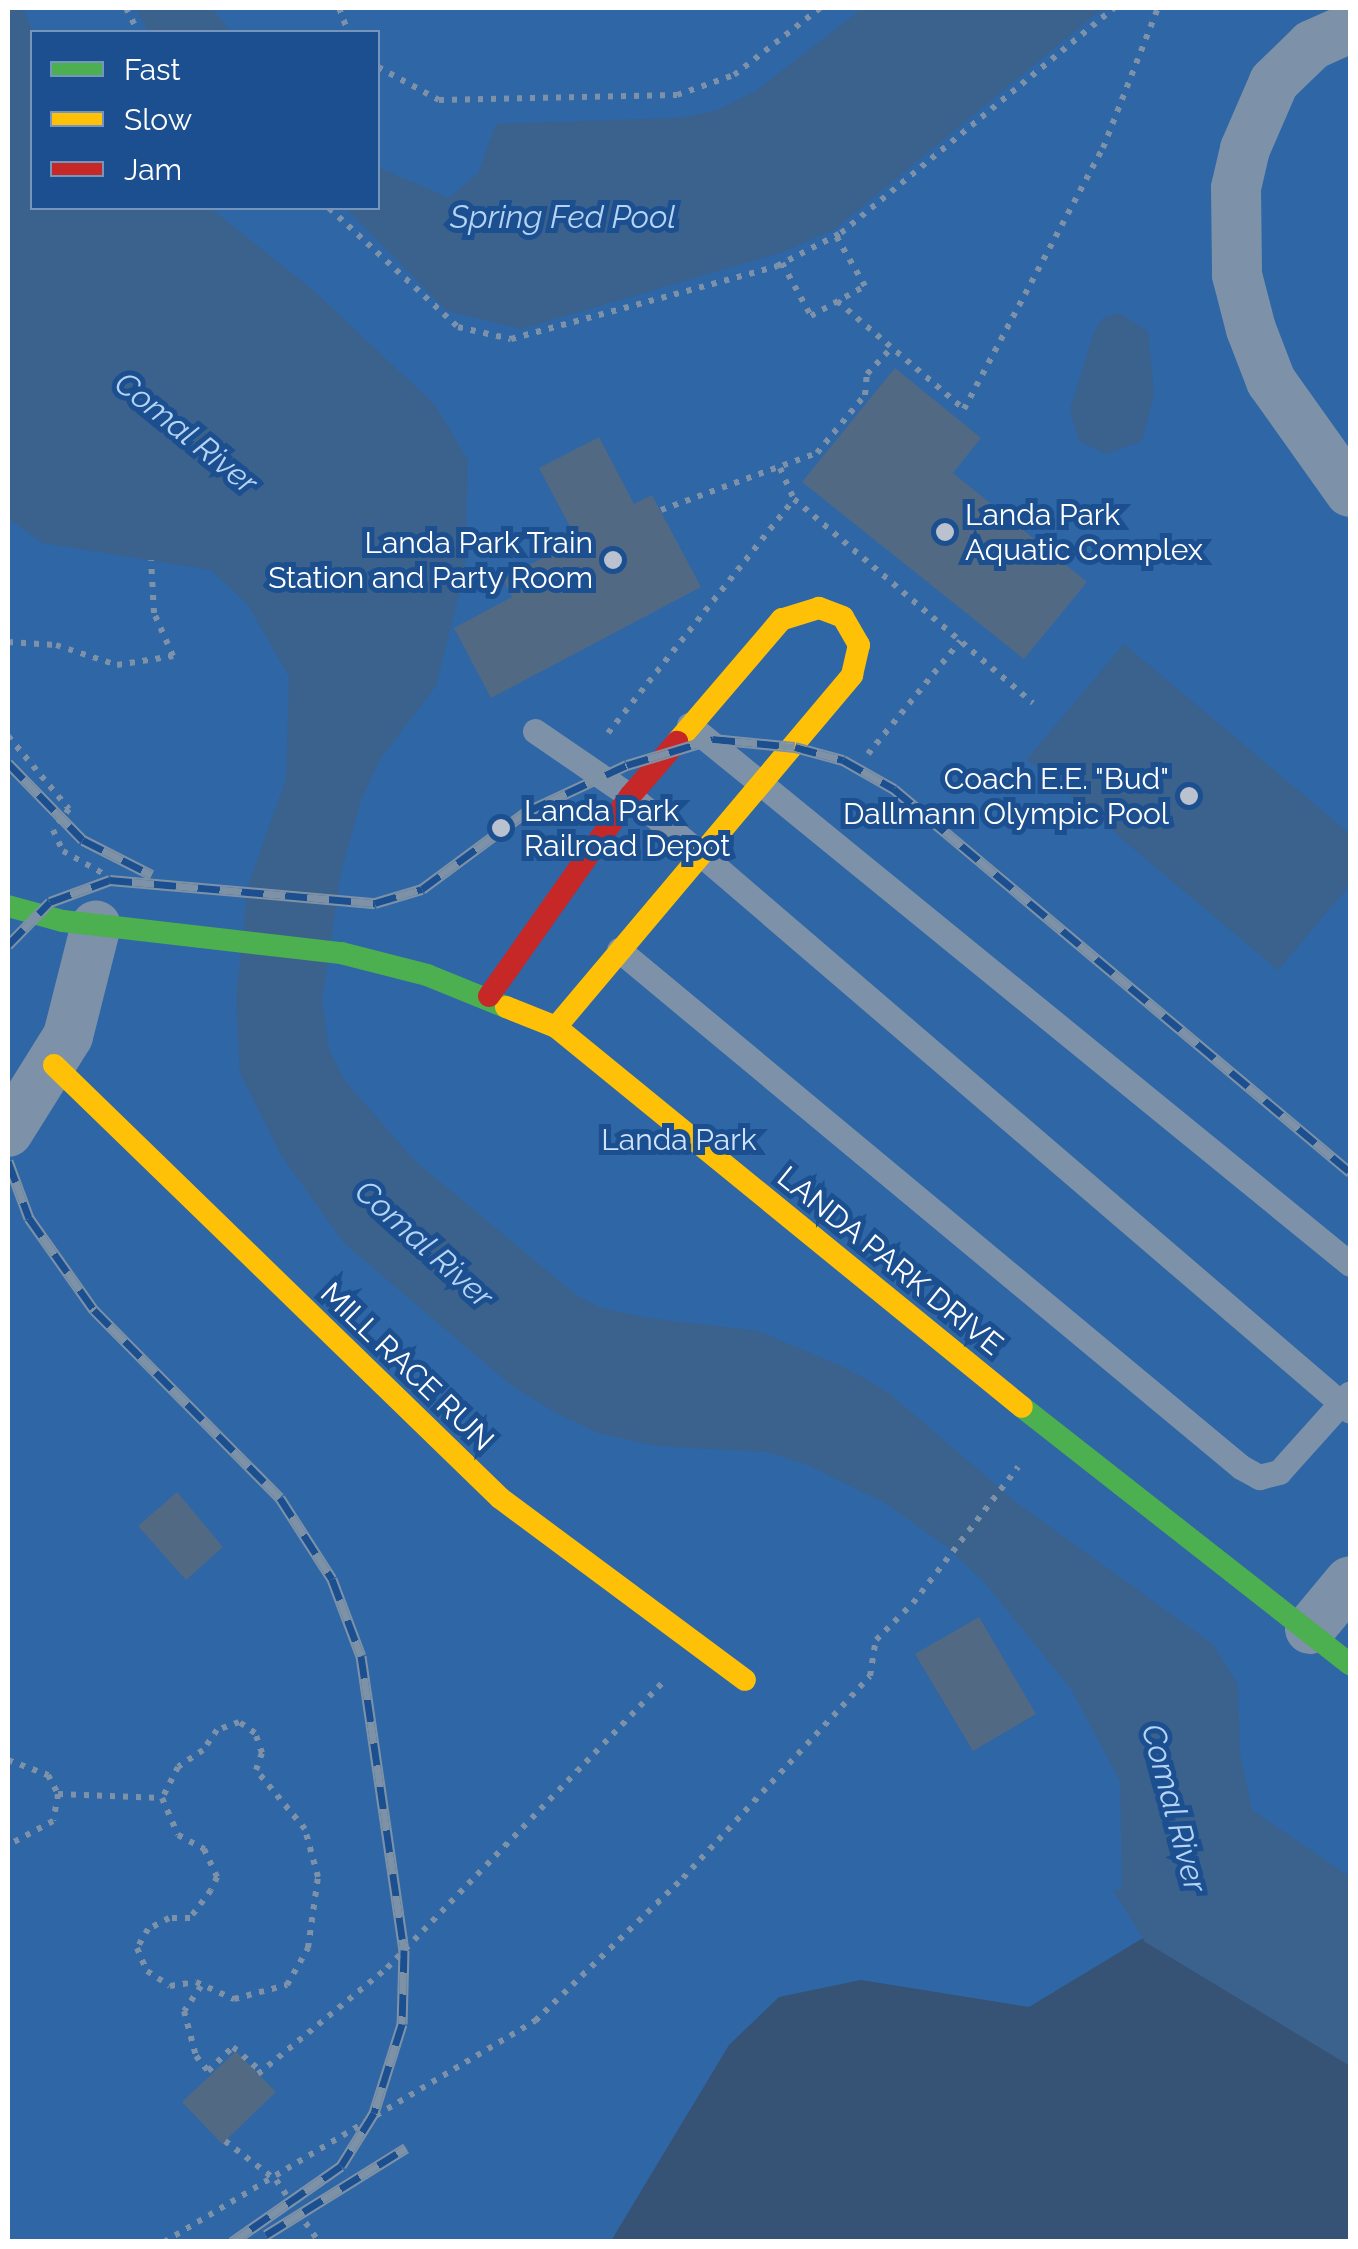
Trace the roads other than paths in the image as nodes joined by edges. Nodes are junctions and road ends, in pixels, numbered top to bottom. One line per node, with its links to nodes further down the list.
1 (1350, 28): 2 (street)
2 (1350, 492)
3 (689, 725): 5 (lane); 5 (street); 6 (street)
4 (535, 731): 6 (lane)
5 (766, 782): 7 (street); 15 (lane)
6 (630, 796): 7 (lane); 11 (street)
7 (703, 856): 10 (street); 16 (lane)
8 (103, 902): 9 (street, LANDA PARK DRIVE); 11 (street, LANDA PARK DRIVE); 13 (street)
9 (8, 906)
10 (619, 950): 12 (street); 16 (lane)
11 (490, 996): 12 (street, LANDA PARK DRIVE)
12 (556, 1027): 18 (street, LANDA PARK DRIVE)
13 (54, 1065): 14 (street); 20 (street, MILL RACE RUN)
14 (8, 1132)
15 (1350, 1264)
16 (1347, 1402)
17 (1350, 1581): 18 (street)
18 (1310, 1629): 19 (street, LANDA PARK DRIVE)
19 (1350, 1664)
20 (745, 1680)

